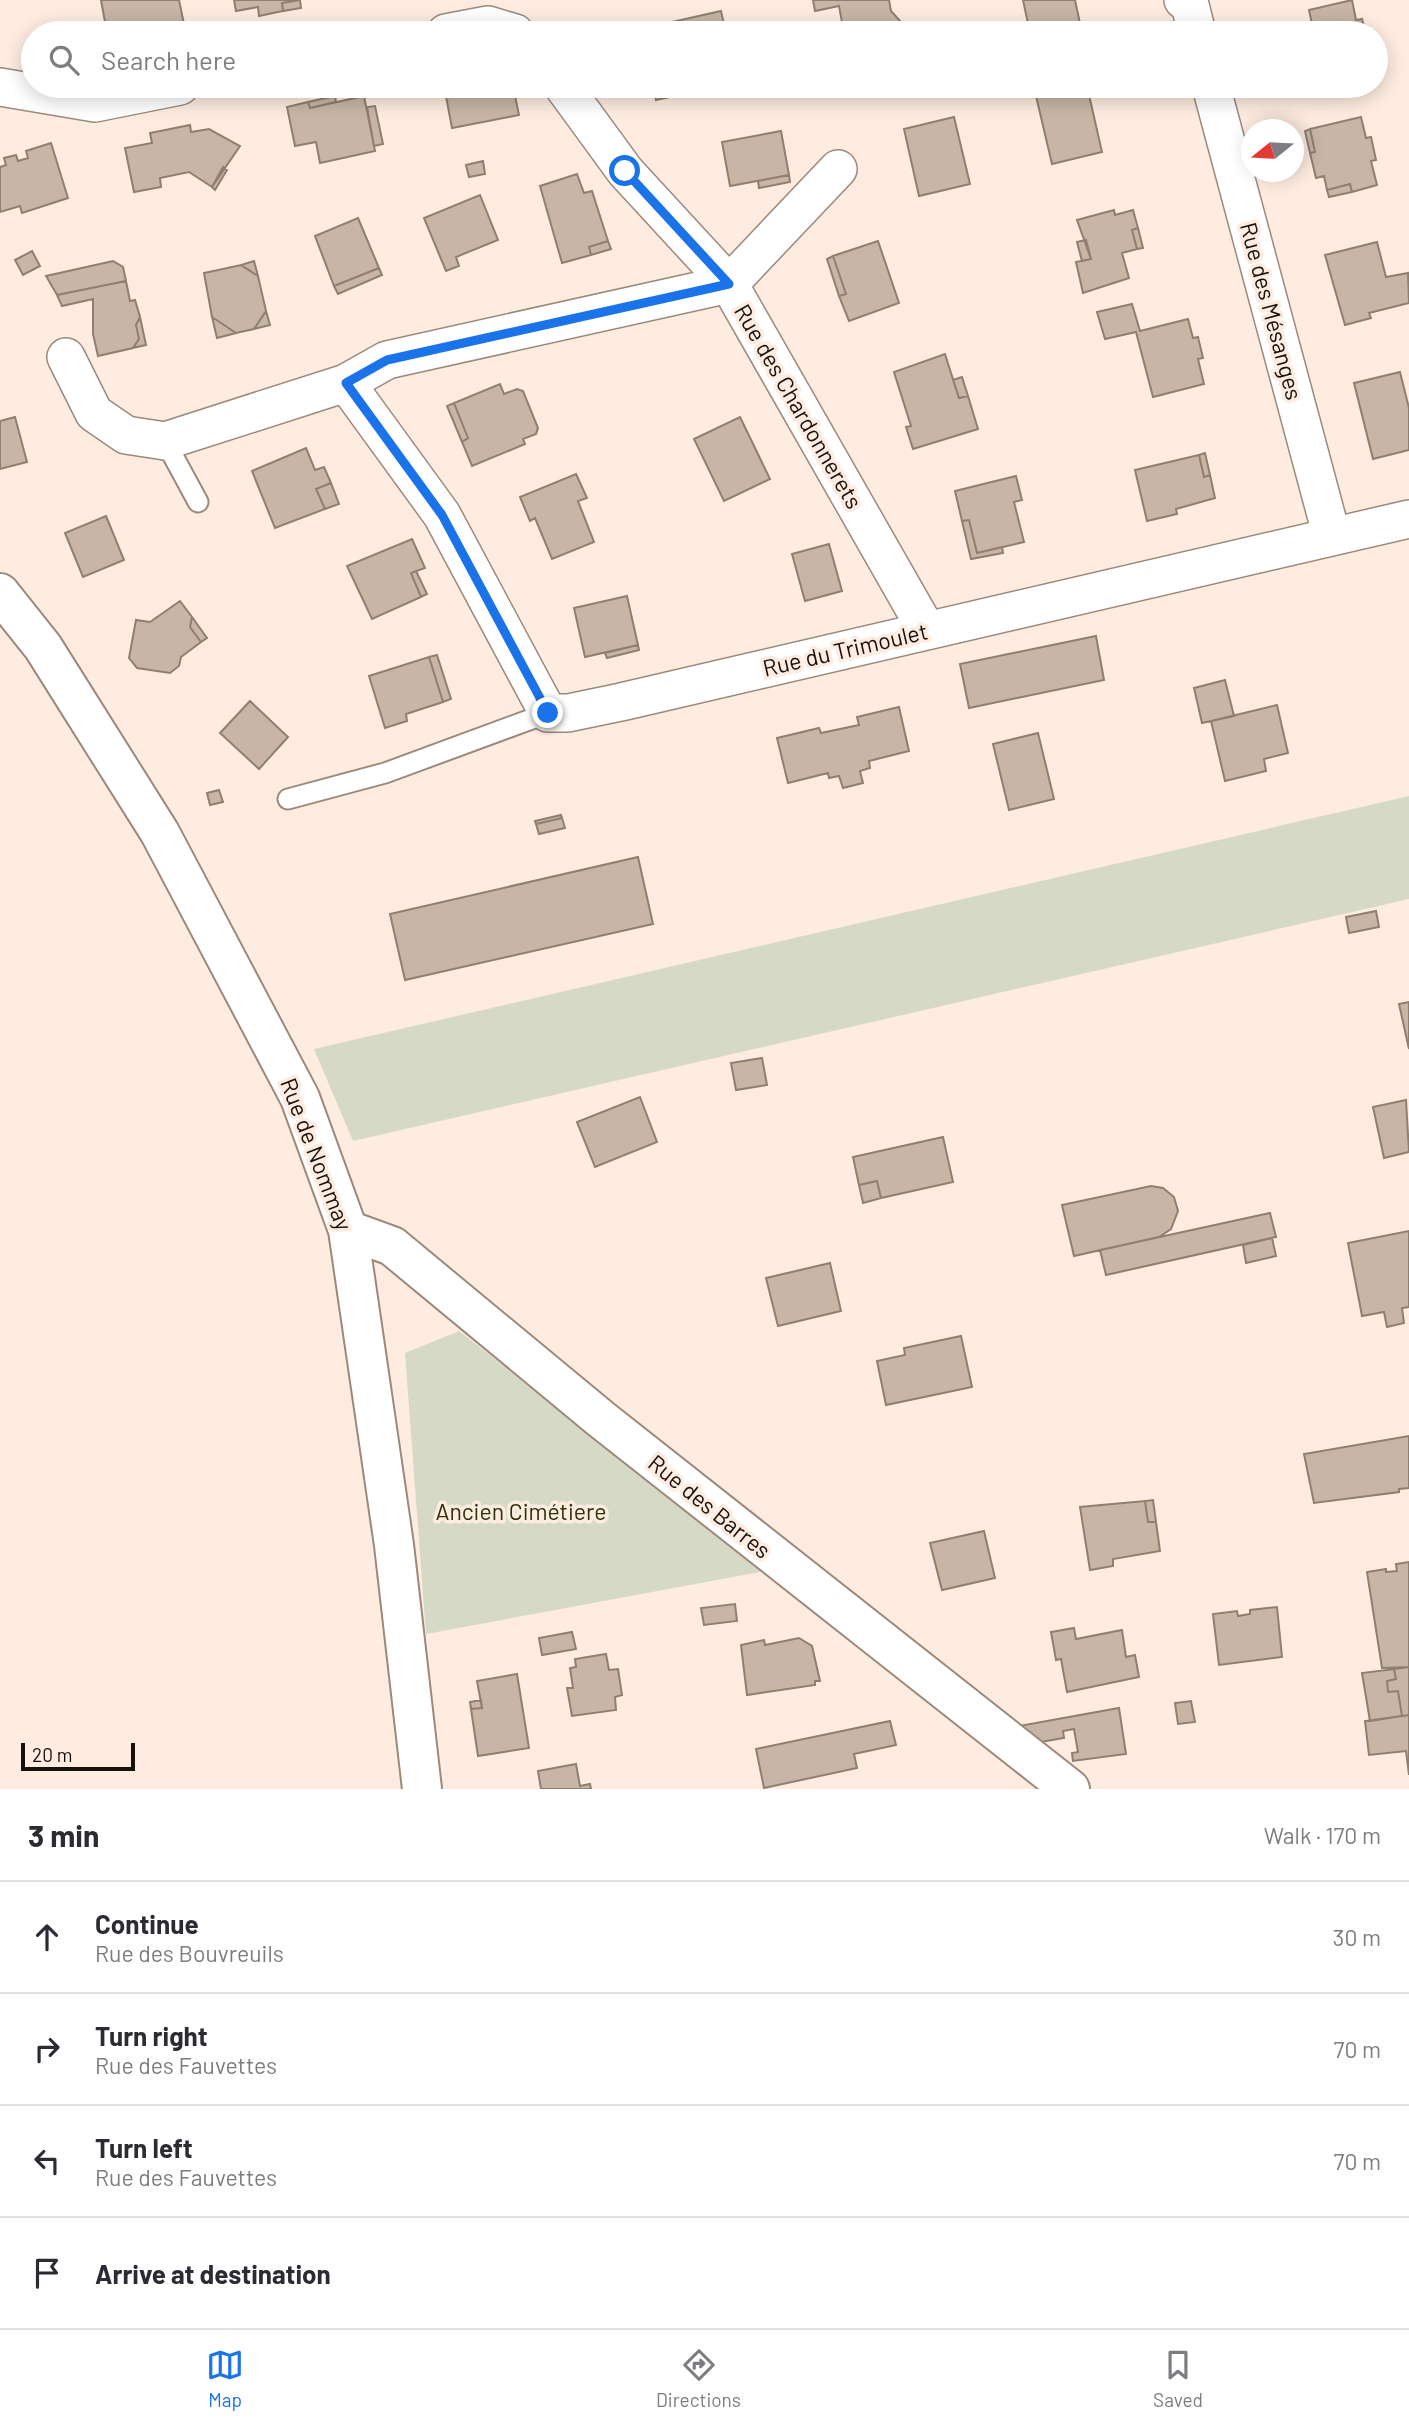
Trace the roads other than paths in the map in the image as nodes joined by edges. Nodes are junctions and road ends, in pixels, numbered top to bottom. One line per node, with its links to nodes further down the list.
1 (1183, 0): 2 (street)
2 (1194, 21)
3 (0, 87): 4 (street)
4 (21, 91)
5 (65, 98): 6 (street)
6 (120, 98)
7 (572, 98): 10 (street)
8 (1214, 98): 16 (street, Rue des Mésanges)
9 (838, 169): 10 (street, Rue des Chardonnerets)
10 (729, 284): 12 (street); 18 (street, Rue des Chardonnerets)
11 (66, 357): 13 (street)
12 (346, 383): 13 (street); 19 (street)
13 (165, 441): 14 (lane)
14 (198, 502)
15 (1409, 519): 16 (street, Rue du Trimoulet)
16 (1332, 537): 18 (street, Rue du Trimoulet)
17 (0, 593): 21 (street, Rue de Nommay)
18 (926, 629): 19 (street, Rue du Trimoulet)
19 (548, 713): 20 (lane, Rue du Trimoulet)
20 (288, 799)
21 (348, 1230): 22 (street, Rue de Nommay); 23 (street, Rue des Barres)
22 (422, 1789)
23 (1070, 1789)

